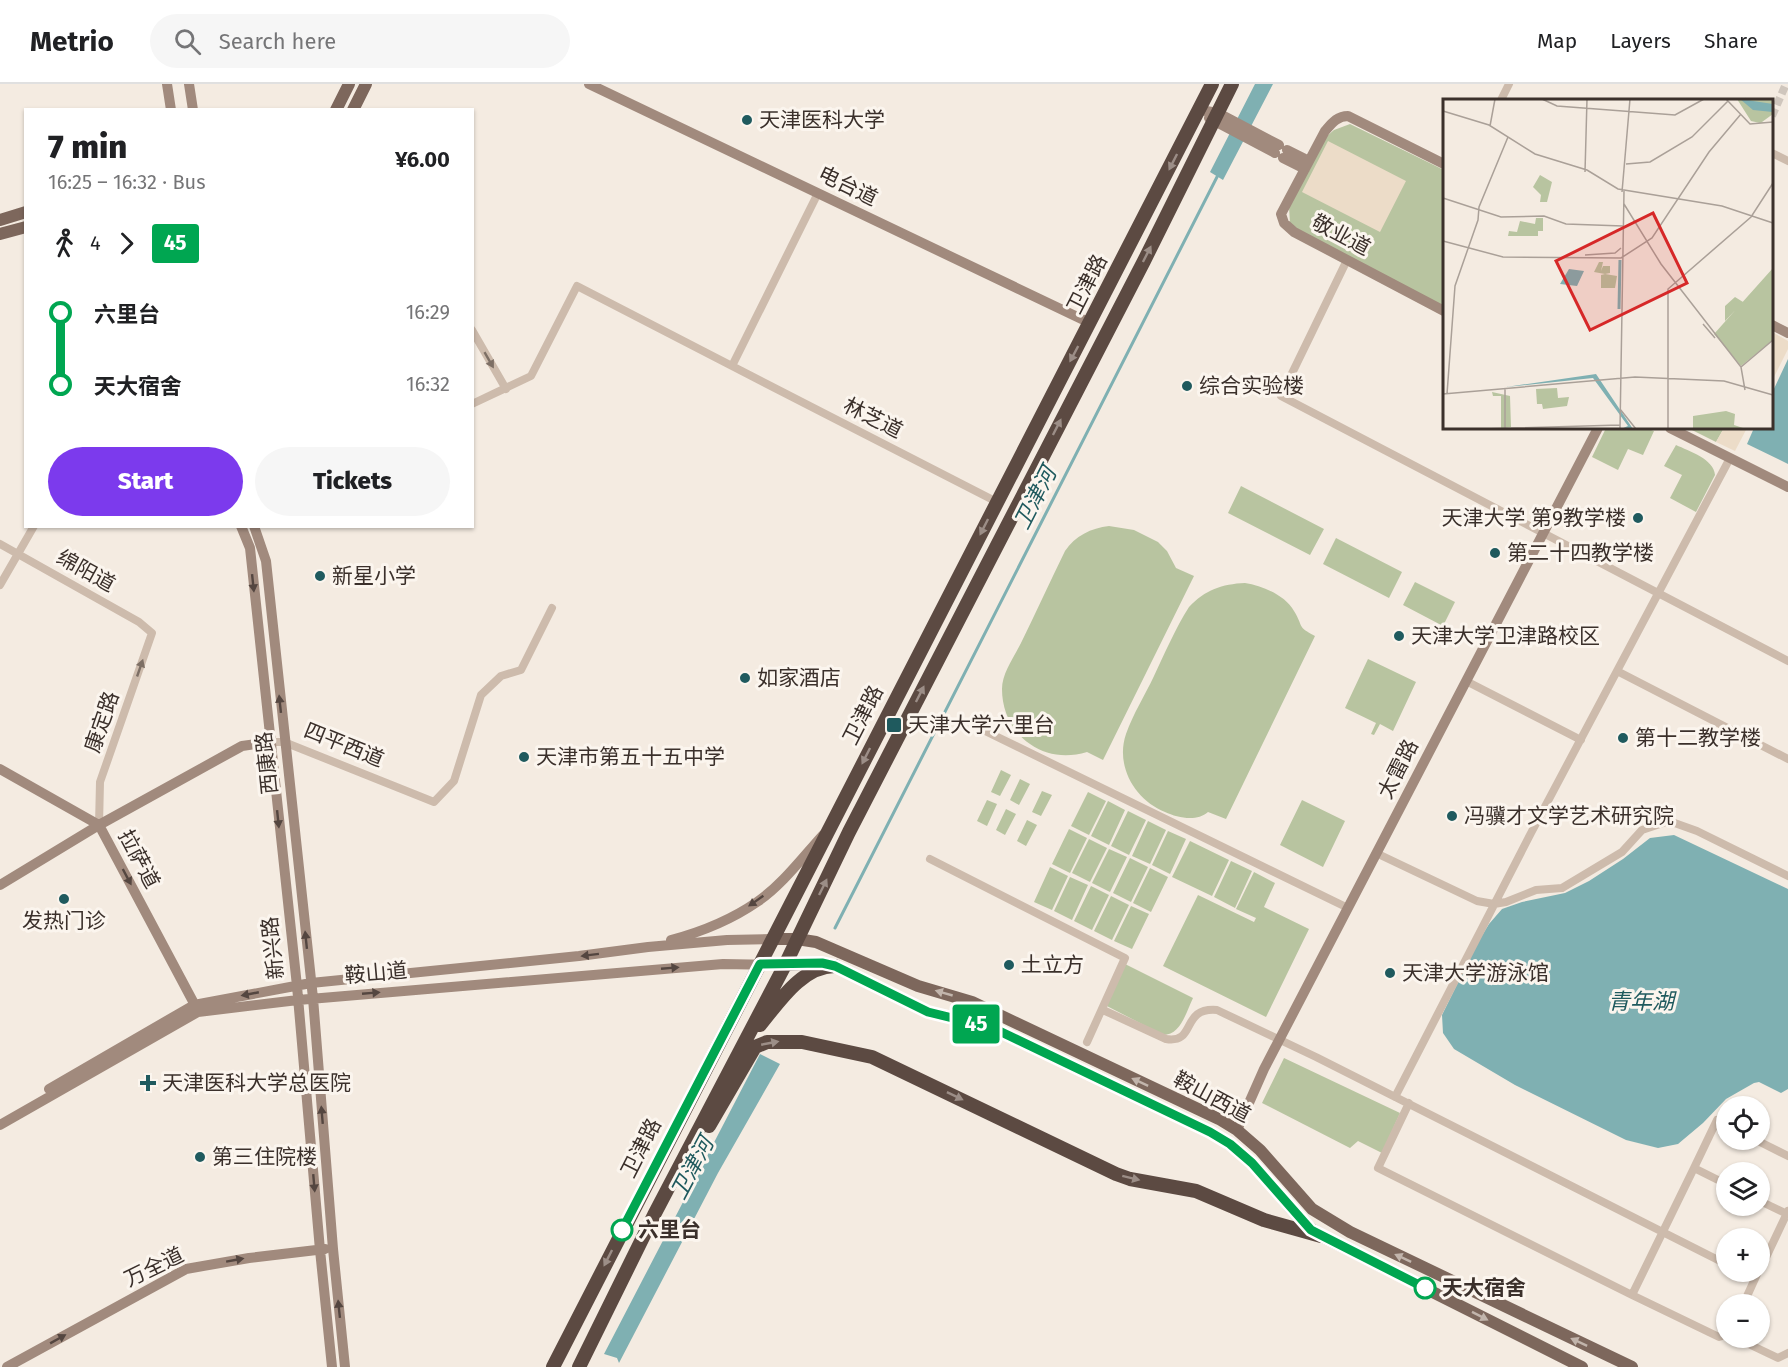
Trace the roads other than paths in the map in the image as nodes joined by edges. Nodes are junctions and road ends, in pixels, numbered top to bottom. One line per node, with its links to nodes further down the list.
1 (167, 84): 10 (main road)
2 (189, 84): 11 (main road)
3 (349, 84): 12 (main road)
4 (366, 84): 13 (main road)
5 (589, 84): 20 (main road, 电台道)
6 (1212, 84): 14 (highway, 卫津路)
7 (1232, 84): 15 (highway, 卫津路)
8 (1509, 84): 9 (street)
9 (1501, 99)
10 (171, 108)
11 (194, 108)
12 (337, 108)
13 (355, 108)
14 (1200, 110): 15 (main road); 27 (highway, 卫津路, one-way to 27)
15 (1216, 117): 19 (main road); 67 (highway, 卫津路, one-way to 15)
16 (1773, 154): 17 (street)
17 (1788, 161)
18 (1443, 164): 19 (main road, 敬业道)
19 (1307, 165): 25 (main road, 敬业道)
20 (818, 193): 27 (main road, 电台道); 31 (street)
21 (24, 213): 22 (main road)
22 (0, 220)
23 (24, 228): 24 (main road)
24 (0, 234)
25 (1347, 260): 26 (main road, 敬业道); 42 (street)
26 (1443, 310)
27 (1090, 324): 38 (highway, 卫津路, one-way to 38)
28 (1773, 326): 30 (main road)
29 (474, 333): 32 (street, one-way to 32)
30 (1788, 333)
31 (732, 366): 32 (street, 林芝道); 38 (street, 林芝道)
32 (506, 389): 33 (street)
33 (474, 403)
34 (1597, 429): 42 (main road, 太雷路)
35 (1672, 429): 36 (main road)
36 (1730, 458): 37 (main road); 46 (street)
37 (1788, 487)
38 (997, 502): 59 (highway, 卫津路, one-way to 59)
39 (33, 528): 44 (street)
40 (242, 528): 54 (main road, 新兴路, one-way to 54)
41 (255, 528): 55 (main road, 西康路, one-way to 41)
42 (1543, 533): 46 (street); 51 (main road, 太雷路)
43 (0, 544): 44 (street, 绵阳道)
44 (18, 554): 45 (street); 48 (street, 绵阳道)
45 (0, 585)
46 (1659, 594): 49 (street); 50 (street)
47 (552, 608): 55 (street, 四平西道)
48 (152, 633): 58 (street, 康定路, one-way to 48)
49 (1788, 661)
50 (1617, 671): 53 (street); 56 (street)
51 (1466, 681): 53 (street); 60 (main road, 太雷路)
52 (981, 729): 65 (street)
53 (1581, 740): 64 (street)
54 (270, 742): 55 (street, 四平西道); 58 (main road, 四平西道); 73 (main road, 新兴路, one-way to 73)
55 (284, 742): 72 (main road, 西康路, one-way to 55)
56 (1788, 759)
57 (0, 769): 58 (main road, 拉萨道)
58 (99, 825): 63 (main road, 四平西道); 76 (main road, 拉萨道, one-way to 76)
59 (827, 831): 66 (highway, 卫津路); 68 (main road, one-way to 68)
60 (1376, 853): 64 (street); 65 (main road, 太雷路)
61 (930, 859): 77 (street)
62 (1788, 876): 64 (street)
63 (0, 885)
64 (1494, 904): 81 (street)
65 (1348, 908): 78 (main road, 太雷路)
66 (772, 939): 67 (main road, 鞍山西道); 68 (main road, 鞍山道); 69 (highway, 卫津路)
67 (797, 939): 70 (highway, 卫津路); 86 (main road, 鞍山西道, one-way to 67)
68 (648, 947): 72 (main road, 鞍山道, one-way to 72)
69 (760, 964): 70 (main road, 鞍山道); 74 (main road, 鞍山道, one-way to 69); 108 (highway, 卫津路, one-way to 108)
70 (785, 964): 71 (main road, 鞍山西道); 80 (highway, 卫津路)
71 (835, 966): 80 (highway); 95 (main road, 鞍山西道)
72 (311, 983): 73 (main road, 鞍山道); 74 (main road, 西康路)
73 (297, 986): 75 (main road, 新兴路); 76 (main road, 鞍山道, one-way to 76)
74 (313, 998): 75 (main road, 鞍山道); 97 (main road, 西康路, one-way to 74)
75 (298, 1000): 76 (main road, 鞍山道); 98 (main road, 新兴路, one-way to 98)
76 (196, 1009): 83 (main road, 鞍山道); 85 (main road, 鞍山道)
77 (1103, 1010): 78 (street); 79 (street)
78 (1279, 1039): 81 (street); 86 (main road, 太雷路)
79 (1087, 1042)
80 (737, 1055): 88 (highway, 卫津路)
81 (1395, 1096): 82 (street)
82 (1409, 1103): 94 (street); 100 (street)
83 (0, 1117)
84 (1716, 1122): 90 (street)
85 (0, 1125)
86 (1237, 1130): 104 (main road, 鞍山西道, one-way to 86)
87 (1770, 1147): 89 (street)
88 (686, 1153): 95 (highway, one-way to 95); 109 (highway, 卫津路)
89 (1788, 1156)
90 (1694, 1168): 91 (street); 94 (street)
91 (1716, 1179)
92 (1770, 1205): 93 (street)
93 (1787, 1213): 96 (street)
94 (1663, 1232): 99 (street); 100 (street)
95 (1321, 1236): 110 (main road, 鞍山西道, one-way to 110)
96 (1770, 1248)
97 (333, 1249): 98 (main road, 万全道); 107 (main road, 西康路, one-way to 97)
98 (320, 1250): 105 (main road, 万全道, one-way to 98); 106 (main road, 新兴路)
99 (1716, 1259)
100 (1632, 1295): 101 (street)
101 (1716, 1336)
102 (1756, 1348): 103 (street)
103 (1788, 1353)
104 (1625, 1365)
105 (7, 1367)
106 (332, 1367)
107 (345, 1367)
108 (553, 1367)
109 (579, 1367)
110 (1582, 1367)

